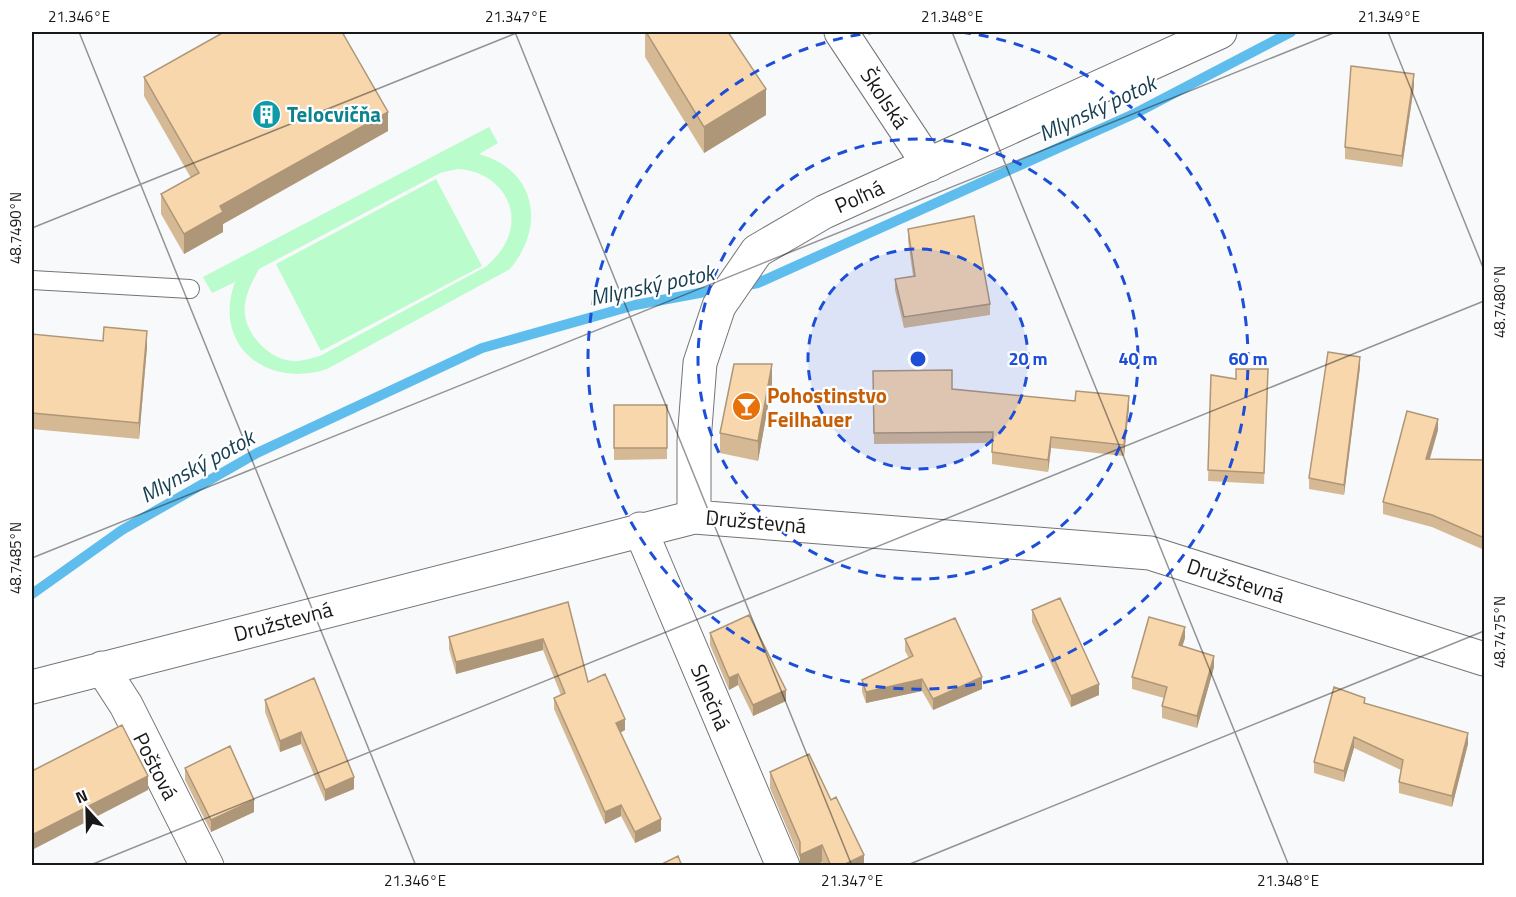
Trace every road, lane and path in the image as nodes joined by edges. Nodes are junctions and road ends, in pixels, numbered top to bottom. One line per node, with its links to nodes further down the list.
1 (841, 32): 3 (street, Školská)
2 (1220, 32): 3 (street, Poľná)
3 (929, 165): 6 (street, Poľná)
4 (32, 280): 5 (lane)
5 (190, 289)
6 (694, 516): 7 (street, Družstevná); 8 (street, Družstevná)
7 (640, 529): 9 (street, Družstevná); 12 (street, Slnečná)
8 (1485, 659)
9 (102, 668): 10 (street, Družstevná); 11 (street, Poštová)
10 (32, 687)
11 (207, 866)
12 (783, 866)

